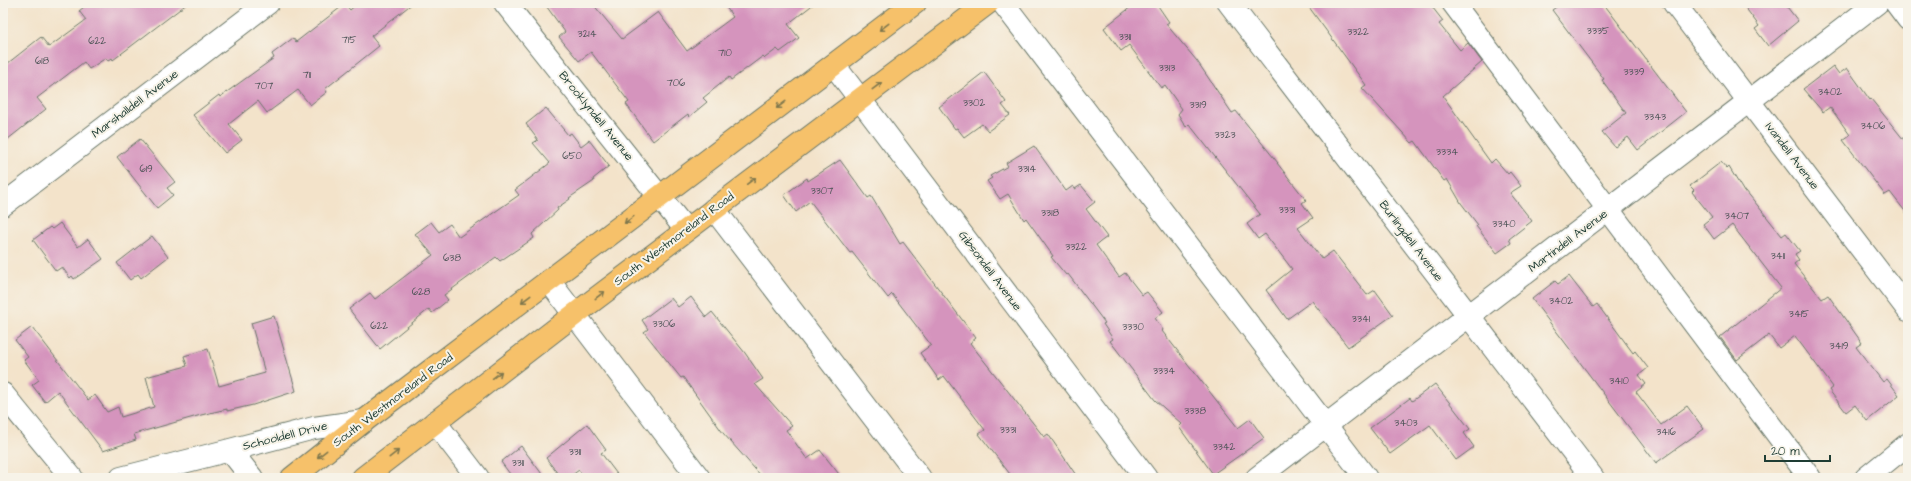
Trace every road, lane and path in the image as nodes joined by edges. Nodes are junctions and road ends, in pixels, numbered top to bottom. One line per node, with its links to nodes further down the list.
1 (268, 3): 16 (street, Marshalldell Avenue)
2 (505, 3): 15 (street, Brooklyndell Avenue)
3 (915, 3): 12 (main road, South Westmoreland Road, one-way to 12)
4 (988, 3): 13 (main road, South Westmoreland Road, one-way to 4)
5 (1003, 3): 27 (street)
6 (1229, 3): 23 (street, Burlingdell Avenue)
7 (1453, 3): 18 (street)
8 (1674, 3): 14 (street, Ivandell Avenue)
9 (1877, 3): 14 (street, Martindell Avenue)
10 (1896, 3): 11 (street)
11 (1908, 19)
12 (834, 65): 13 (street, Gibsondell Avenue); 15 (main road, South Westmoreland Road, one-way to 15)
13 (860, 99): 17 (main road, South Westmoreland Road, one-way to 13); 38 (street, Gibsondell Avenue)
14 (1749, 100): 18 (street, Martindell Avenue); 21 (street, Ivandell Avenue)
15 (660, 196): 19 (street, Brooklyndell Avenue); 20 (main road, South Westmoreland Road, one-way to 20)
16 (3, 205)
17 (714, 209): 19 (main road, South Westmoreland Road); 37 (street)
18 (1609, 210): 23 (street, Martindell Avenue); 42 (street)
19 (686, 230): 22 (main road, South Westmoreland Road, one-way to 19)
20 (549, 281): 22 (street); 25 (main road, South Westmoreland Road, one-way to 25)
21 (1908, 310)
22 (574, 314): 26 (main road, South Westmoreland Road, one-way to 22); 36 (street)
23 (1468, 316): 27 (street, Martindell Avenue); 41 (street, Burlingdell Avenue)
24 (3, 394): 30 (street)
25 (364, 421): 29 (street, Schooldell Drive); 33 (main road, South Westmoreland Road, one-way to 33)
26 (436, 422): 34 (main road, South Westmoreland Road, one-way to 26); 35 (street)
27 (1326, 426): 39 (street, Martindell Avenue); 40 (street)
28 (1908, 444): 43 (street)
29 (230, 450): 31 (street, Schooldell Drive); 32 (street, Schooldell Drive)
30 (72, 478)
31 (121, 478)
32 (252, 478)
33 (292, 478)
34 (363, 478)
35 (478, 478)
36 (699, 478)
37 (920, 478)
38 (1146, 478)
39 (1258, 478)
40 (1366, 478)
41 (1592, 478)
42 (1810, 478)
43 (1866, 478)

